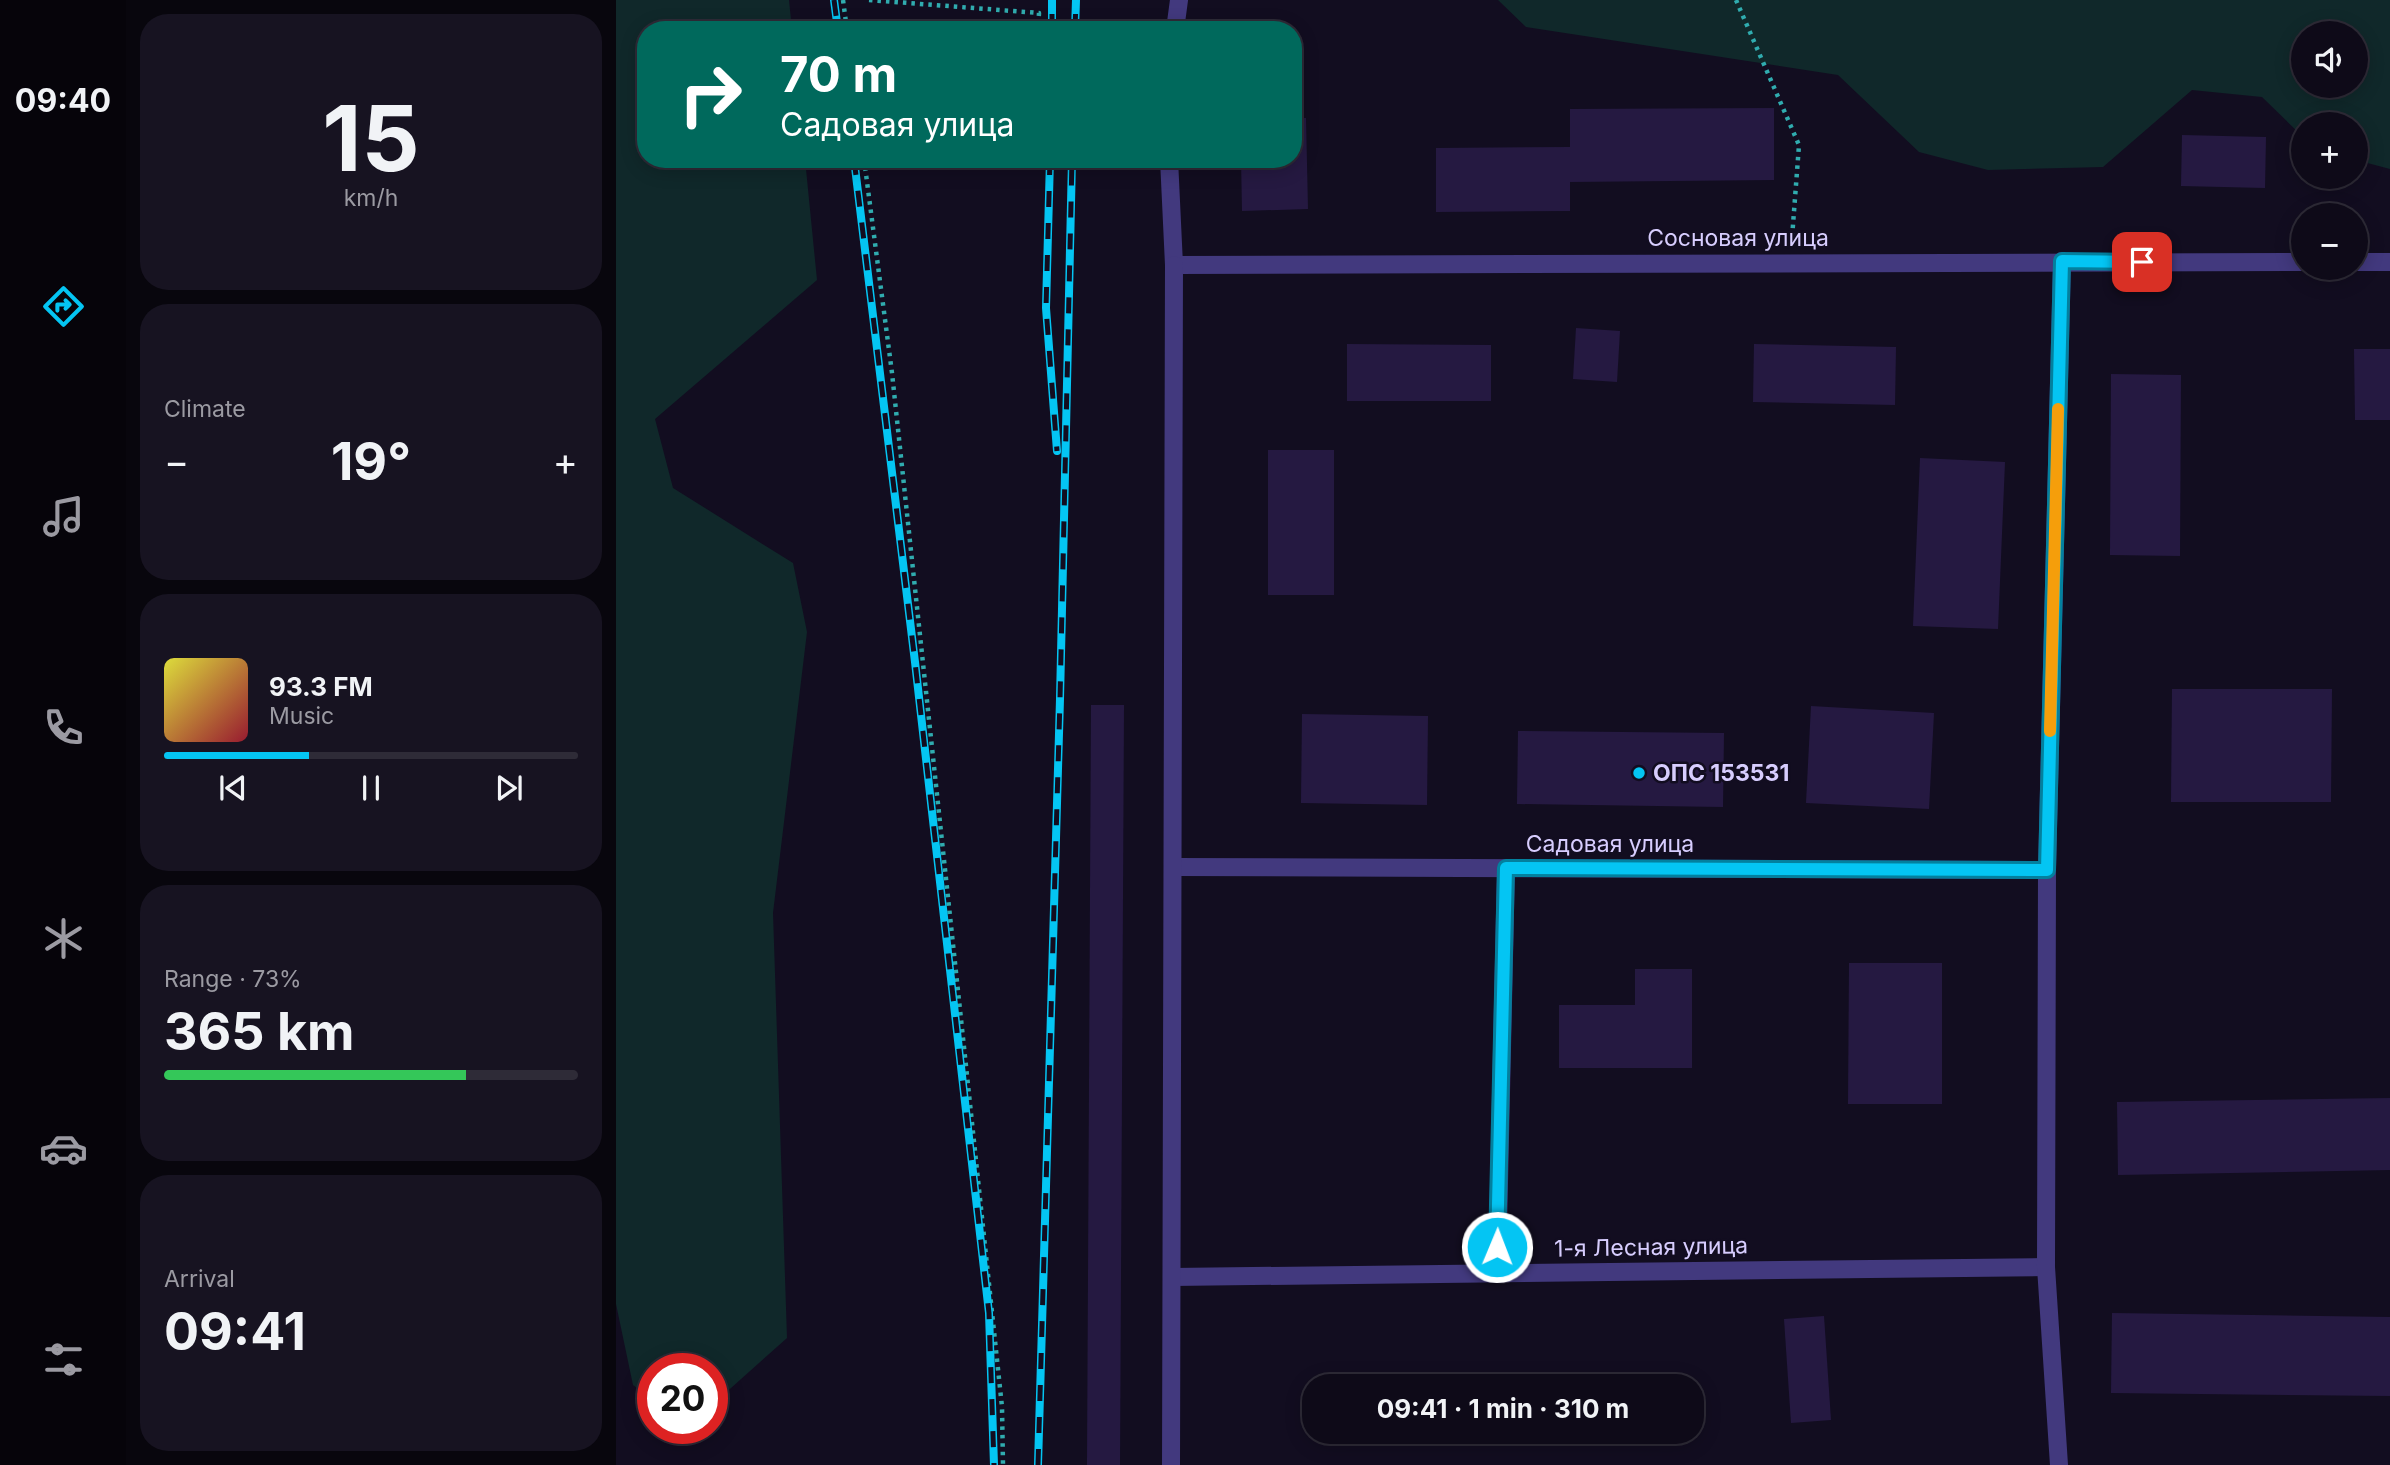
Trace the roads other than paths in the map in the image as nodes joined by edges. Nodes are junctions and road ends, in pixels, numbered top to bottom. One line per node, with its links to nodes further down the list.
1 (1179, 0): 2 (street)
2 (1176, 21)
3 (1169, 168): 8 (street)
4 (2062, 261): 5 (street, Сосновая улица); 8 (street, Сосновая улица); 11 (street)
5 (2291, 262)
6 (2368, 262): 7 (street)
7 (2390, 262)
8 (1174, 265): 9 (street)
9 (1173, 867): 10 (street, Садовая улица); 14 (street)
10 (1506, 868): 11 (street, Садовая улица); 13 (street)
11 (2047, 870): 12 (street)
12 (2046, 1267): 13 (street, 1-я Лесная улица); 16 (street)
13 (1497, 1273): 14 (street, 1-я Лесная улица)
14 (1172, 1278): 15 (street)
15 (1171, 1465)
16 (2059, 1465)

